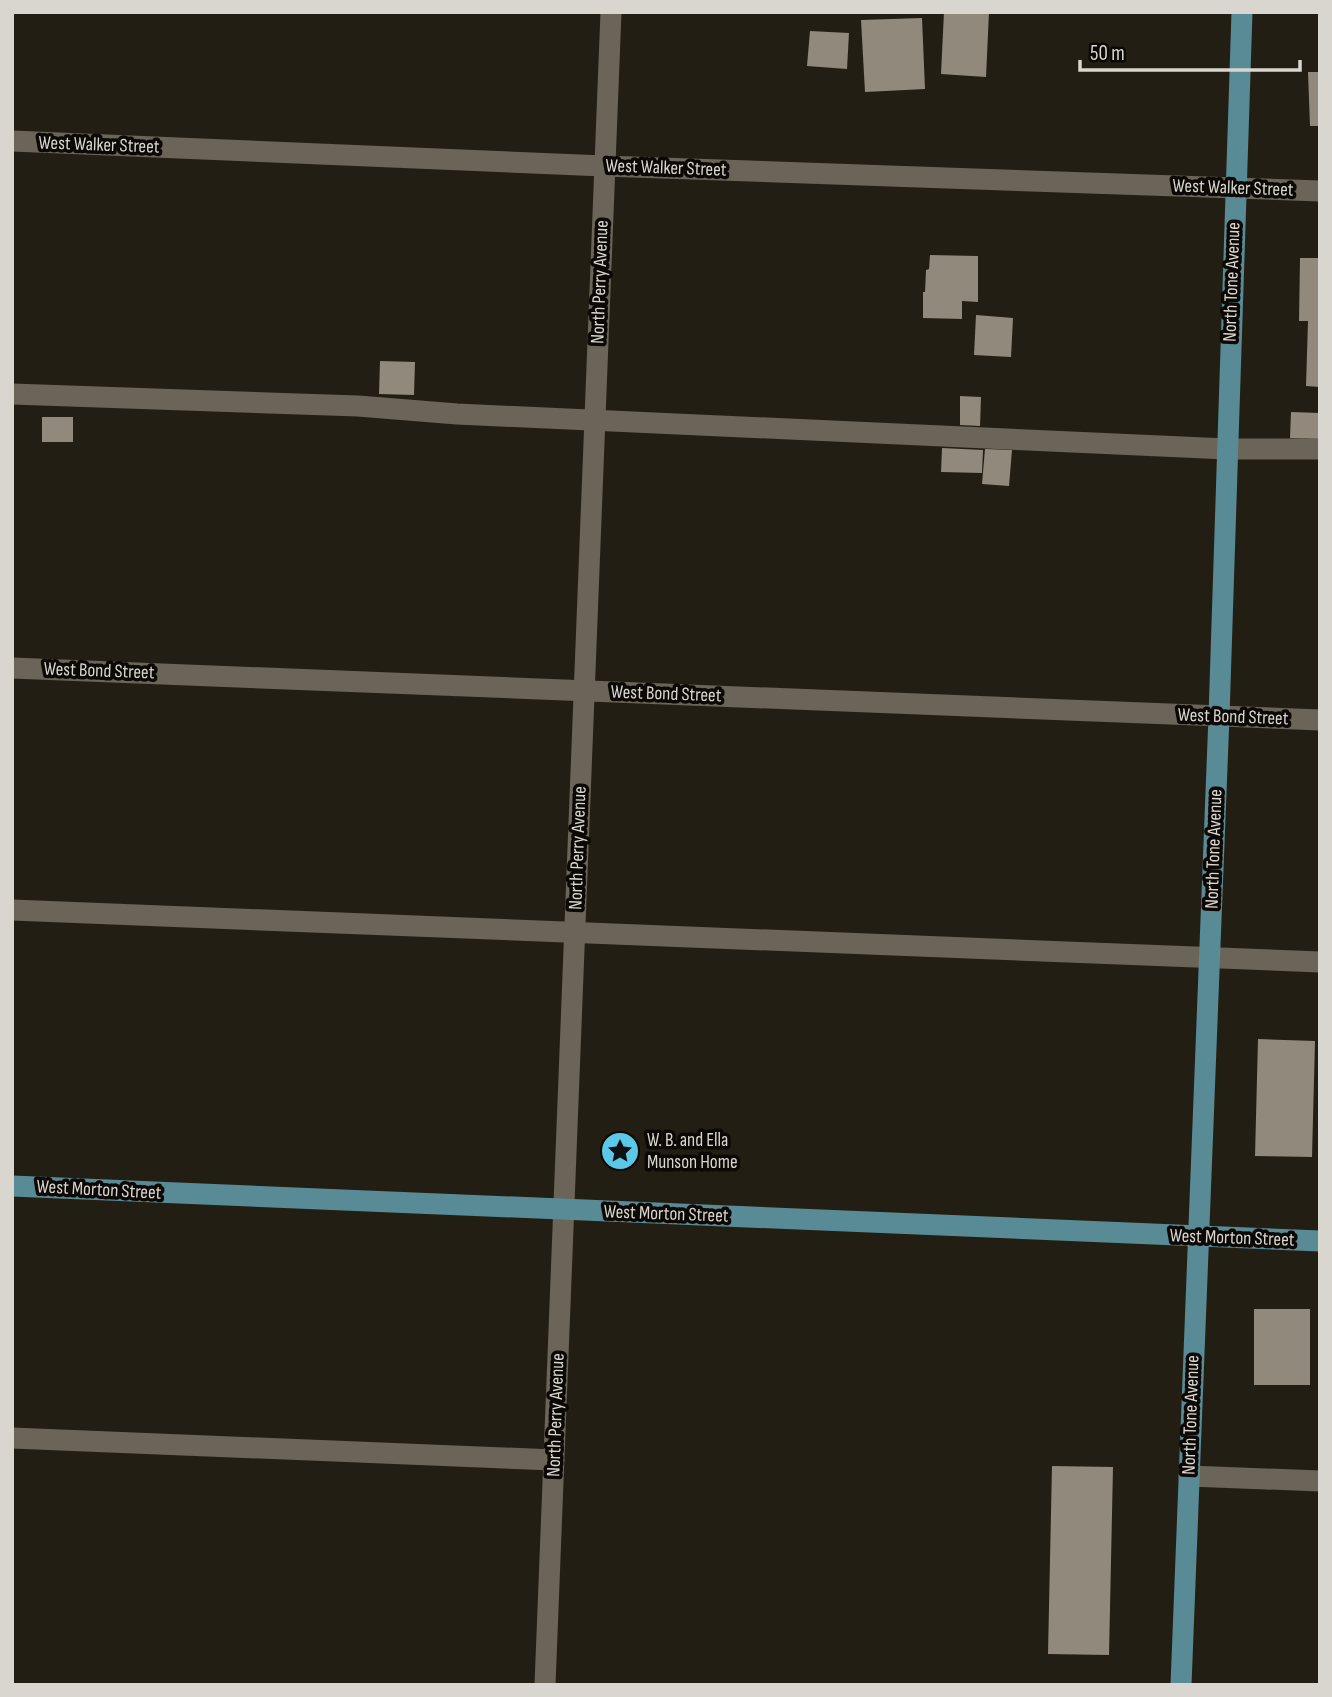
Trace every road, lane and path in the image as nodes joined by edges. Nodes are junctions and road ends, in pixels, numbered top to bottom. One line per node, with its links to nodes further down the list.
1 (611, 12): 4 (street, North Perry Avenue)
2 (1242, 12): 5 (main road, North Tone Avenue)
3 (12, 141): 4 (street, West Walker Street)
4 (604, 166): 5 (street, West Walker Street); 8 (street, North Perry Avenue)
5 (1235, 188): 6 (street, West Walker Street); 9 (main road, North Tone Avenue)
6 (1320, 191)
7 (12, 394): 8 (street)
8 (594, 420): 9 (street); 12 (street, North Perry Avenue)
9 (1227, 449): 10 (street); 13 (main road, North Tone Avenue)
10 (1320, 449)
11 (12, 668): 12 (street, West Bond Street)
12 (584, 691): 13 (street, West Bond Street); 16 (street, North Perry Avenue)
13 (1219, 716): 14 (street, West Bond Street); 17 (main road, North Tone Avenue)
14 (1320, 720)
15 (12, 910): 16 (street)
16 (575, 932): 17 (street); 20 (street, North Perry Avenue)
17 (1209, 958): 18 (street); 21 (main road, North Tone Avenue)
18 (1320, 962)
19 (12, 1186): 20 (main road, West Morton Street)
20 (564, 1210): 21 (main road, West Morton Street); 24 (street, North Perry Avenue)
21 (1198, 1237): 22 (main road, West Morton Street); 25 (main road, North Tone Avenue)
22 (1320, 1241)
23 (12, 1438): 24 (street)
24 (554, 1460): 27 (street, North Perry Avenue)
25 (1189, 1476): 26 (street); 28 (main road, North Tone Avenue)
26 (1320, 1481)
27 (545, 1685)
28 (1181, 1685)

